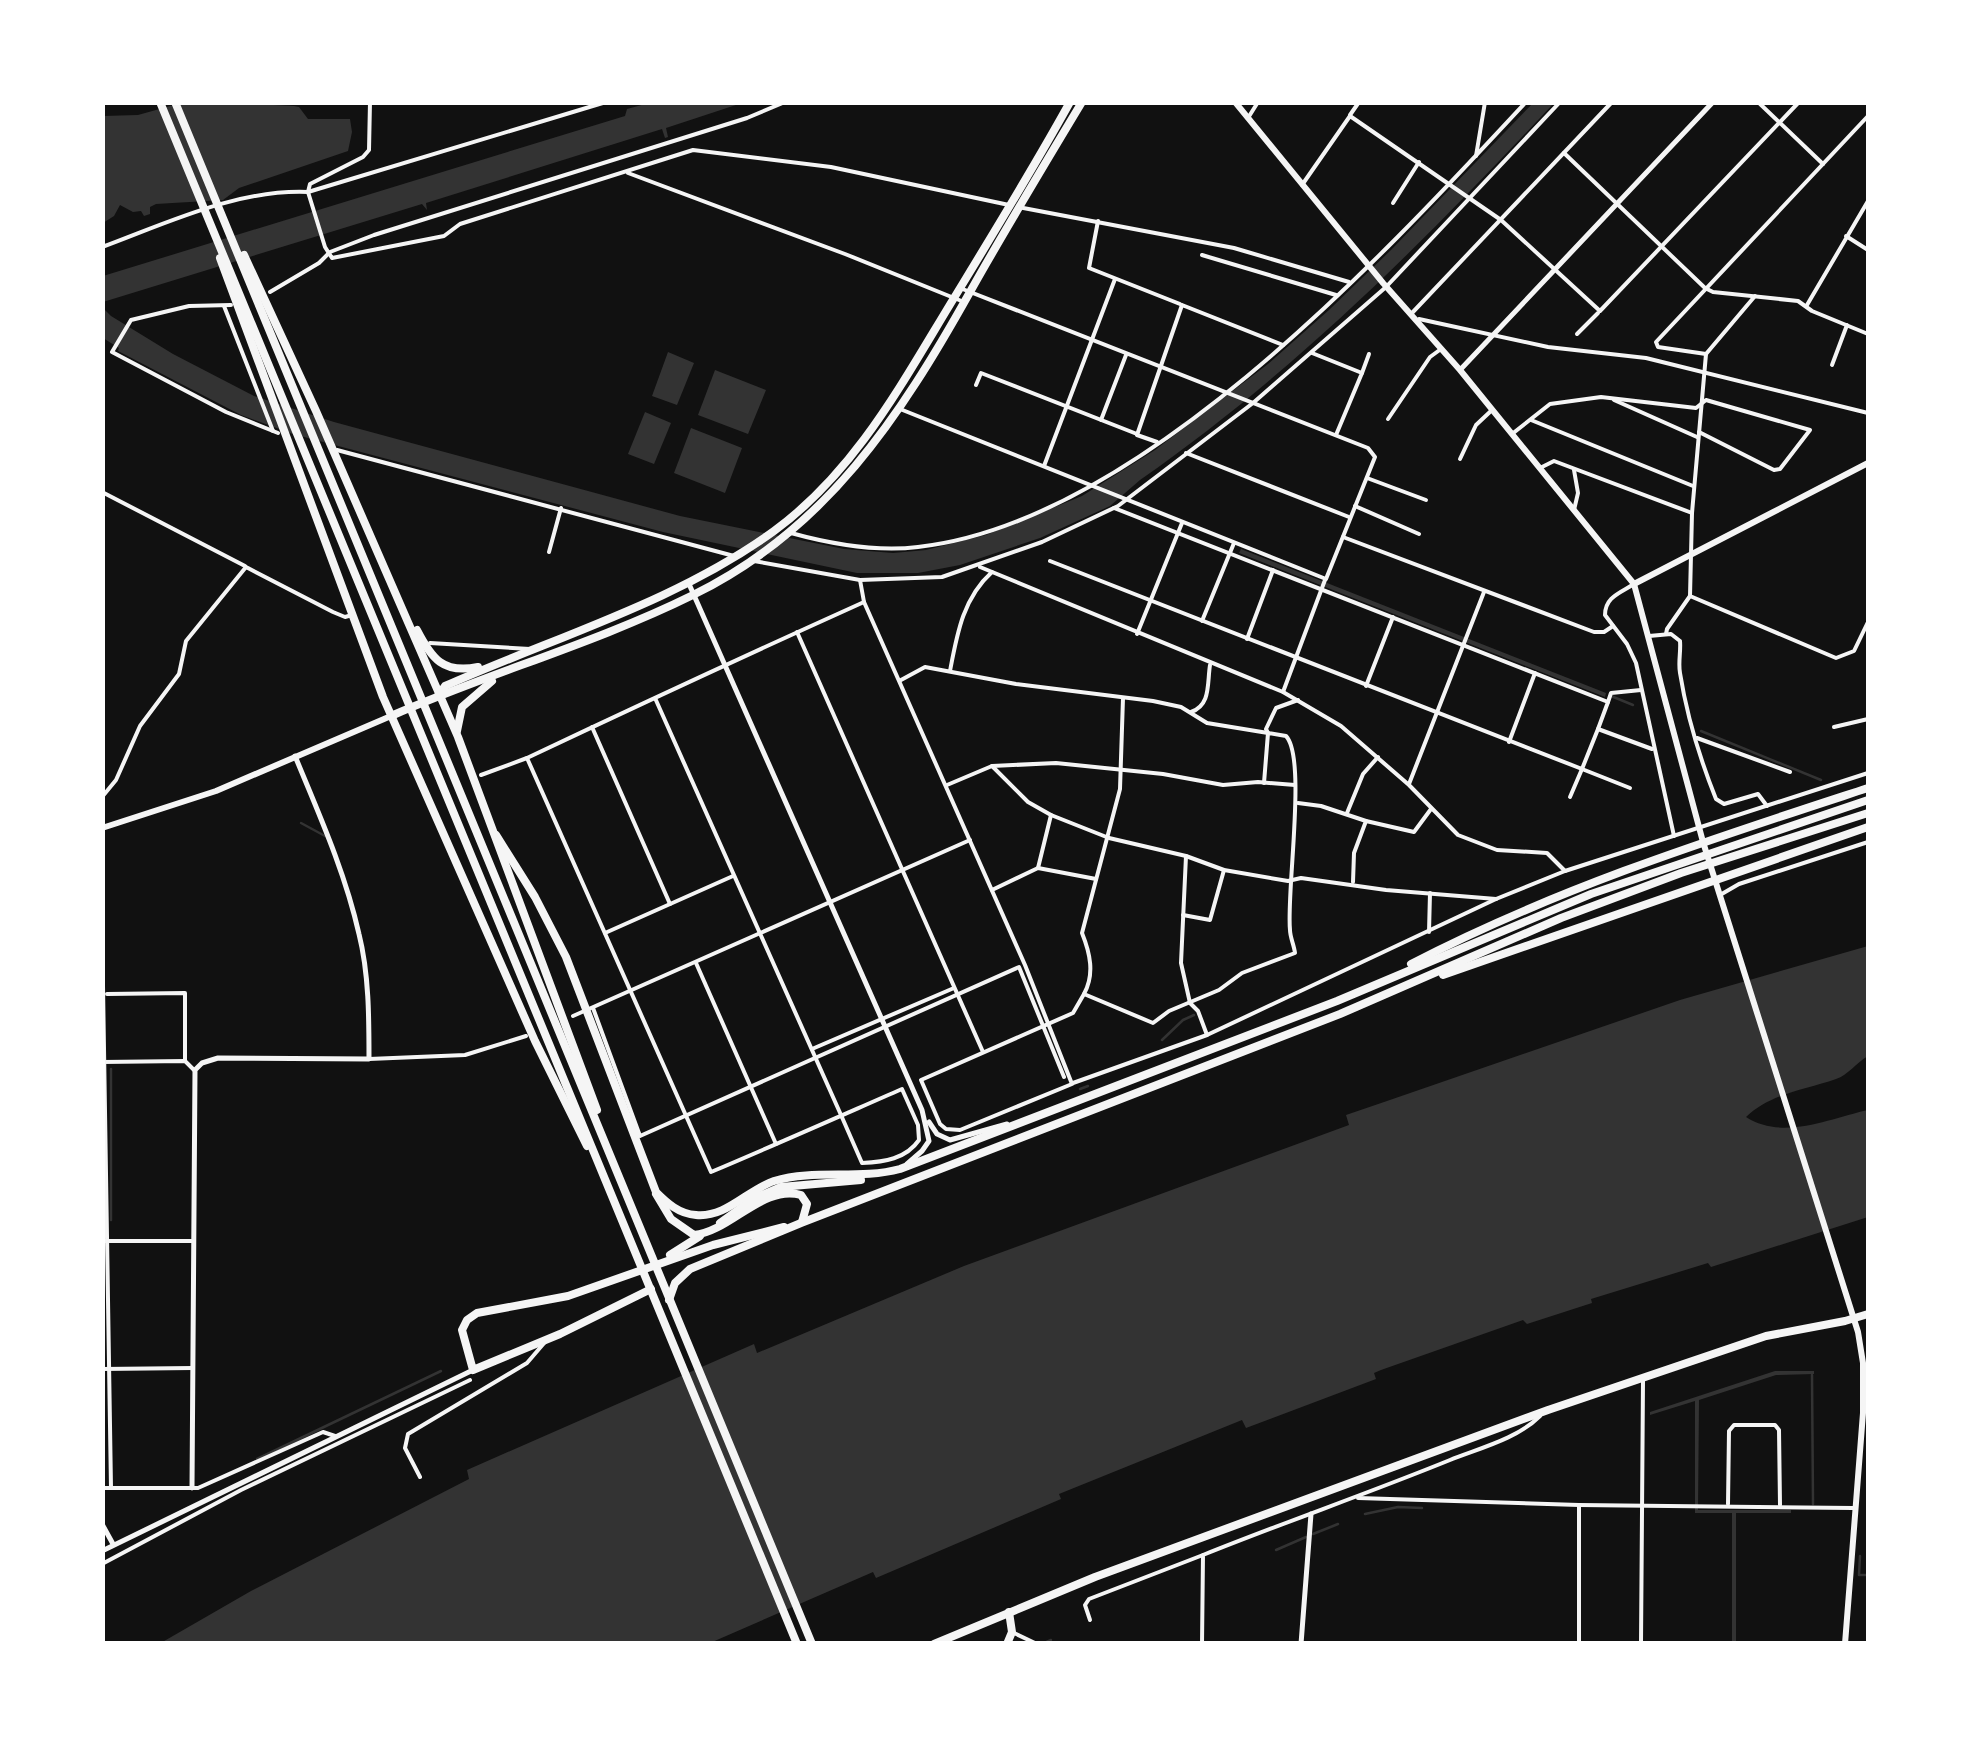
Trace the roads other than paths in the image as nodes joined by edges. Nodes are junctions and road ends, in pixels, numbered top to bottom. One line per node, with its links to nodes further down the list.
1 (160, 102): 48 (main road)
2 (175, 102): 45 (main road)
3 (370, 102): 29 (street)
4 (606, 102): 29 (street)
5 (784, 102): 41 (street)
6 (1070, 102): 34 (main road)
7 (1082, 102): 34 (main road)
8 (1235, 102): 20 (main road)
9 (1258, 102): 20 (street)
10 (1359, 102): 18 (street)
11 (1485, 102): 23 (street)
12 (1526, 102): 23 (street)
13 (1560, 102): 30 (street)
14 (1612, 102): 22 (street)
15 (1713, 102): 33 (street)
16 (1758, 102): 21 (street)
17 (1799, 102): 21 (street)
18 (1350, 116): 24 (street); 28 (street)
19 (1868, 116): 25 (street)
20 (1248, 118): 28 (main road)
21 (1780, 124): 25 (street); 39 (street)
22 (1564, 154): 33 (street); 35 (street)
23 (1476, 156): 27 (street)
24 (1419, 162): 27 (street); 32 (street)
25 (1823, 164): 52 (street)
26 (626, 172): 34 (street); 41 (street); 57 (street)
27 (1451, 184): 30 (street); 46 (street)
28 (1302, 185): 46 (main road)
29 (309, 194): 38 (street); 41 (street)
30 (1470, 197): 35 (street); 51 (street)
31 (1868, 201): 37 (street)
32 (1393, 203)
33 (1616, 204): 39 (street); 47 (street)
34 (1014, 206): 36 (street); 53 (main road)
35 (1501, 220): 47 (street); 62 (street)
36 (1098, 221): 40 (street); 49 (street)
37 (1846, 236): 42 (street); 60 (street)
38 (102, 247)
39 (1661, 247): 52 (street); 61 (street)
40 (1234, 248): 44 (street); 50 (street)
41 (328, 249): 54 (street)
42 (1868, 250)
43 (1202, 254): 44 (street)
44 (1229, 263): 55 (street)
45 (247, 266): 100 (main road); 278 (main road)
46 (1369, 266): 50 (street); 51 (main road)
47 (1556, 269): 61 (street); 66 (street)
48 (228, 273): 94 (main road); 277 (main road)
49 (1115, 279): 59 (street); 67 (street)
50 (1349, 282): 55 (street)
51 (1384, 285): 62 (main road); 72 (street)
52 (1705, 288): 56 (street); 75 (street)
53 (965, 290): 57 (main road); 58 (main road); 67 (street)
54 (270, 292)
55 (1336, 296): 68 (street)
56 (1755, 296): 60 (street); 75 (street)
57 (954, 298): 58 (street); 93 (main road)
58 (964, 302): 87 (main road)
59 (1182, 304): 68 (street); 77 (street)
60 (1807, 305): 63 (street)
61 (1600, 312): 64 (street)
62 (1413, 316): 66 (street); 71 (main road)
63 (1847, 325): 65 (street); 76 (street)
64 (1577, 334)
65 (1868, 334)
66 (1492, 335): 78 (street); 80 (street)
67 (1092, 340): 73 (street); 86 (street)
68 (1283, 345): 82 (street)
69 (102, 348): 70 (street)
70 (113, 349): 94 (street); 94 (street)
71 (1441, 349): 78 (main road); 91 (street)
72 (1312, 353): 79 (street); 84 (street)
73 (1126, 354): 77 (street); 90 (street)
74 (1369, 354): 79 (street)
75 (1706, 354): 80 (street)
76 (1832, 365)
77 (1162, 368): 82 (street); 95 (street)
78 (1460, 370): 88 (main road)
79 (1362, 373): 97 (street)
80 (1704, 374): 85 (street); 89 (street)
81 (976, 386): 86 (street)
82 (1226, 393): 84 (street); 99 (street)
83 (1609, 398): 85 (street); 92 (street); 98 (street)
84 (1251, 403): 97 (street); 101 (street)
85 (1701, 403): 98 (street); 98 (street)
86 (1066, 406): 90 (street); 104 (street)
87 (899, 409): 93 (main road); 104 (street)
88 (1492, 410): 96 (main road); 102 (street)
89 (1868, 412)
90 (1101, 420): 95 (street)
91 (1388, 420)
92 (1531, 420): 96 (street); 109 (street)
93 (883, 424): 119 (main road); 124 (main road)
94 (276, 430): 144 (main road)
95 (1137, 434): 99 (street)
96 (1512, 434): 105 (main road)
97 (1336, 435): 107 (street)
98 (1698, 435): 109 (street)
99 (1157, 442): 108 (street)
100 (333, 448): 114 (street); 129 (main road)
101 (1186, 453): 112 (street); 117 (street)
102 (1460, 459)
103 (1868, 464): 126 (main road)
104 (1044, 466): 108 (street)
105 (1540, 468): 106 (street); 115 (main road)
106 (1574, 469): 115 (street); 116 (street)
107 (1366, 478): 111 (street); 113 (street)
108 (1092, 487): 112 (street); 119 (street)
109 (1694, 487): 116 (street)
110 (102, 492): 131 (street)
111 (1426, 500)
112 (1121, 504): 118 (street); 118 (street); 130 (street)
113 (1355, 506): 117 (street); 120 (street)
114 (561, 508): 123 (street); 124 (street)
115 (1574, 510): 137 (main road)
116 (1692, 513): 126 (street)
117 (1350, 518): 121 (street)
118 (1180, 528): 122 (street); 125 (street); 142 (street)
119 (788, 534): 127 (main road)
120 (1419, 534)
121 (1343, 537): 135 (street); 139 (street)
122 (1234, 543): 125 (street); 135 (street)
123 (550, 552)
124 (736, 554): 136 (main road)
125 (1230, 554): 132 (street); 146 (street)
126 (1690, 557): 137 (main road); 141 (street)
127 (753, 558): 134 (street); 140 (main road)
128 (1050, 561): 142 (street)
129 (383, 564): 158 (main road); 168 (main road)
130 (980, 566): 133 (street); 134 (street)
131 (246, 567): 144 (street); 201 (street)
132 (1273, 570): 138 (street); 153 (street)
133 (992, 572): 150 (street); 162 (street)
134 (860, 580): 143 (street)
135 (1326, 580): 138 (street)
136 (688, 581): 140 (street); 156 (main road)
137 (1634, 584): 148 (street); 152 (main road)
138 (1323, 590): 145 (street); 157 (street)
139 (1484, 592): 148 (street); 155 (street)
140 (694, 595): 160 (street); 161 (main road)
141 (1690, 596): 147 (street); 151 (street)
142 (1151, 600): 146 (street); 150 (street)
143 (864, 602): 149 (street); 164 (street)
144 (352, 615): 175 (main road)
145 (1394, 617): 155 (street); 165 (street)
146 (1202, 621): 153 (street)
147 (1868, 622)
148 (1613, 626): 166 (street)
149 (798, 632): 160 (street); 220 (street)
150 (1137, 634): 159 (street)
151 (1666, 634): 152 (street); 182 (street)
152 (1649, 636): 215 (main road)
153 (1247, 639): 157 (street)
154 (430, 644): 156 (street)
155 (1464, 644): 163 (street); 174 (street)
156 (530, 649): 158 (main road)
157 (1297, 658): 165 (street); 167 (street)
158 (502, 660): 168 (main road)
159 (1210, 664): 167 (street); 173 (street)
160 (725, 665): 169 (street); 232 (street)
161 (509, 671): 168 (main road); 181 (main road)
162 (950, 671): 164 (street); 170 (street)
163 (1535, 673): 172 (street); 183 (street)
164 (900, 680): 197 (street)
165 (1366, 686): 174 (street)
166 (1641, 690): 172 (street); 184 (street)
167 (1283, 692): 171 (street)
168 (438, 696): 175 (main road); 181 (main road)
169 (655, 698): 178 (street); 223 (street)
170 (1124, 698): 173 (street); 190 (street)
171 (1298, 700): 180 (street); 187 (street)
172 (1608, 702): 179 (street)
173 (1191, 712): 180 (street)
174 (1436, 714): 183 (street); 195 (street)
175 (390, 716): 185 (main road); 277 (main road)
176 (1868, 720): 177 (street)
177 (1834, 727)
178 (592, 728): 186 (street); 233 (street)
179 (1598, 729): 184 (street); 189 (street)
180 (1268, 733): 194 (street); 196 (street)
181 (458, 737): 212 (main road)
182 (1694, 738): 191 (street); 204 (street)
183 (1509, 742): 189 (street)
184 (1652, 748): 214 (street)
185 (295, 756): 211 (main road); 259 (street)
186 (527, 758): 193 (street); 237 (street)
187 (1378, 758): 195 (street); 206 (street)
188 (992, 766): 190 (street); 197 (street); 208 (street)
189 (1582, 769): 198 (street); 200 (street)
190 (1120, 771): 194 (street); 213 (street)
191 (1790, 772)
192 (1868, 773): 204 (street)
193 (481, 775)
194 (1264, 783): 196 (street)
195 (1409, 784): 205 (street)
196 (1296, 785): 203 (street)
197 (946, 786): 216 (street)
198 (1630, 788)
199 (1868, 788): 215 (main road)
200 (1570, 797)
201 (102, 798)
202 (1868, 800): 242 (main road)
203 (1298, 803): 206 (street); 224 (street)
204 (1767, 806): 214 (street)
205 (1432, 809): 209 (street); 222 (street)
206 (1347, 812): 209 (street)
207 (1868, 812): 248 (main road)
208 (1051, 815): 213 (street); 219 (street)
209 (1366, 821): 227 (street)
210 (1868, 827): 226 (main road)
211 (102, 828)
212 (496, 835): 249 (main road); 278 (main road)
213 (1108, 838): 218 (street); 225 (street)
214 (1674, 838): 222 (street)
215 (1702, 838): 226 (main road); 242 (main road)
216 (970, 840): 220 (street); 228 (street)
217 (1868, 842): 230 (street)
218 (1186, 856): 221 (street); 234 (street)
219 (1038, 868): 225 (street); 228 (street)
220 (902, 870): 232 (street); 241 (street)
221 (1224, 870): 224 (street); 234 (street)
222 (1565, 872): 231 (street)
223 (734, 875): 233 (street); 238 (street)
224 (1293, 877): 227 (street); 247 (street)
225 (1096, 879): 245 (street)
226 (1716, 882): 230 (main road); 248 (main road)
227 (1354, 885): 229 (street)
228 (992, 890): 240 (street)
229 (1430, 893): 231 (street); 236 (street)
230 (1720, 895): 287 (main road)
231 (1496, 899): 236 (street)
232 (830, 903): 238 (street); 251 (street)
233 (670, 904): 237 (street)
234 (1183, 915): 247 (street)
235 (102, 924): 244 (street)
236 (1430, 932): 254 (street)
237 (605, 933): 243 (street)
238 (760, 934): 239 (street); 256 (street)
239 (696, 963): 243 (street); 267 (street)
240 (1022, 966): 246 (street); 252 (street)
241 (954, 988): 246 (street); 251 (street)
242 (1362, 990): 269 (main road)
243 (631, 992): 249 (street); 271 (street)
244 (105, 994): 260 (street); 261 (street)
245 (1084, 994): 247 (street); 252 (street)
246 (958, 996): 253 (street); 257 (street)
247 (1190, 1003): 254 (street)
248 (1368, 1003): 279 (main road)
249 (591, 1009): 250 (street); 271 (street); 276 (main road)
250 (573, 1016)
251 (882, 1019): 253 (street); 256 (street)
252 (1046, 1025): 257 (street); 263 (street); 265 (street)
253 (885, 1026): 258 (street); 266 (street)
254 (1207, 1035): 265 (street)
255 (526, 1036): 259 (street)
256 (812, 1049): 258 (street)
257 (983, 1052): 264 (street)
258 (816, 1058): 267 (street); 272 (street)
259 (369, 1059): 262 (street)
260 (185, 1061): 261 (street); 262 (street)
261 (104, 1062): 274 (street)
262 (195, 1070): 282 (street)
263 (1064, 1076)
264 (921, 1080): 265 (street); 266 (street)
265 (1072, 1084)
266 (911, 1085): 268 (street); 270 (street)
267 (750, 1088): 271 (street); 273 (street)
268 (902, 1089): 272 (street); 272 (street)
269 (1071, 1104): 270 (street); 275 (main road)
270 (922, 1110): 275 (street)
271 (686, 1116): 273 (street)
272 (841, 1116): 273 (street)
273 (776, 1144)
274 (105, 1161): 281 (street)
275 (900, 1169): 276 (main road); 280 (main road)
276 (656, 1192): 280 (main road)
277 (611, 1194): 284 (main road)
278 (629, 1199): 283 (main road)
279 (801, 1223): 280 (main road); 283 (main road); 285 (main road)
280 (704, 1234): 283 (main road)
281 (104, 1241): 282 (street); 290 (street)
282 (194, 1241): 289 (street)
283 (654, 1263): 285 (main road); 291 (main road)
284 (651, 1289): 288 (main road); 315 (main road)
285 (669, 1300): 316 (main road)
286 (1868, 1314): 287 (main road)
287 (1855, 1318): 292 (main road); 304 (main road)
288 (547, 1338): 291 (main road); 295 (street)
289 (194, 1368): 290 (street); 298 (street)
290 (106, 1369): 297 (street)
291 (472, 1375): 294 (street); 310 (street)
292 (1643, 1376): 293 (main road); 303 (street)
293 (1548, 1410): 299 (street); 311 (main road)
294 (334, 1436): 298 (street); 307 (street)
295 (420, 1477)
296 (102, 1488): 297 (street)
297 (111, 1488): 298 (street)
298 (192, 1488)
299 (1358, 1498): 302 (street); 305 (street)
300 (1728, 1504): 301 (street); 301 (street); 303 (street)
301 (1780, 1505): 304 (street)
302 (1579, 1506): 303 (street); 321 (street)
303 (1643, 1506): 322 (street)
304 (1856, 1508): 323 (main road)
305 (1310, 1514): 309 (street); 320 (street)
306 (102, 1524): 307 (street)
307 (114, 1544): 308 (street)
308 (102, 1551)
309 (1204, 1555): 312 (street); 319 (street)
310 (102, 1564)
311 (1008, 1612): 313 (main road); 317 (main road)
312 (1090, 1620)
313 (1012, 1632): 314 (street); 318 (main road)
314 (1036, 1643)
315 (796, 1644)
316 (812, 1644)
317 (934, 1644)
318 (1007, 1644)
319 (1202, 1644)
320 (1301, 1644)
321 (1578, 1644)
322 (1642, 1644)
323 (1845, 1644)

